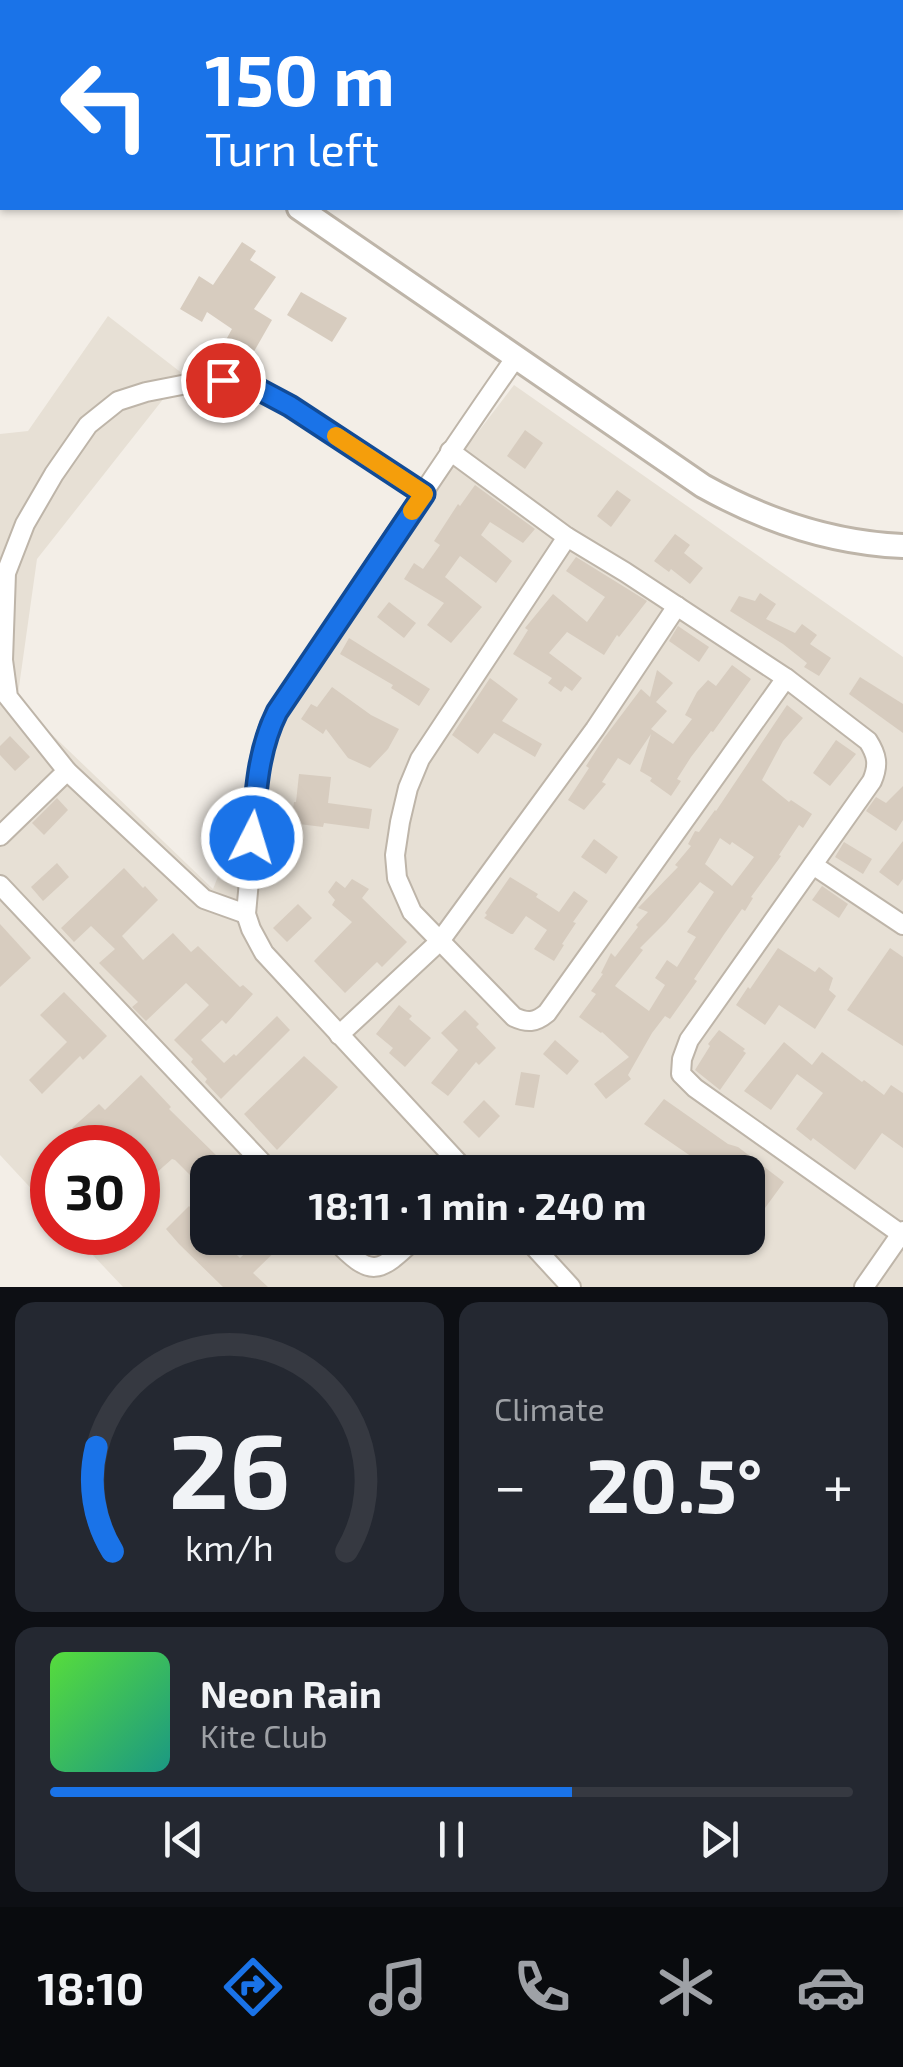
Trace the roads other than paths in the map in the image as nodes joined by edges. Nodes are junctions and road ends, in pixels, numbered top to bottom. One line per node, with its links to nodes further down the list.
1 (302, 210): 2 (street)
2 (516, 358): 3 (street); 6 (street)
3 (450, 451): 4 (street); 5 (street)
4 (424, 494): 9 (street); 13 (street)
5 (567, 537): 7 (street); 15 (street)
6 (903, 546)
7 (677, 606): 8 (street); 15 (street)
8 (786, 678): 11 (street); 15 (street)
9 (67, 772): 10 (street); 13 (street)
10 (0, 836)
11 (813, 865): 14 (street); 19 (street)
12 (0, 885): 17 (street)
13 (246, 914): 16 (street)
14 (903, 925)
15 (440, 941): 16 (street)
16 (339, 1034): 18 (street)
17 (255, 1155)
18 (451, 1155)
19 (902, 1232): 24 (street)
20 (350, 1255): 21 (street)
21 (398, 1255)
22 (542, 1255): 23 (street)
23 (571, 1287)
24 (864, 1287)

